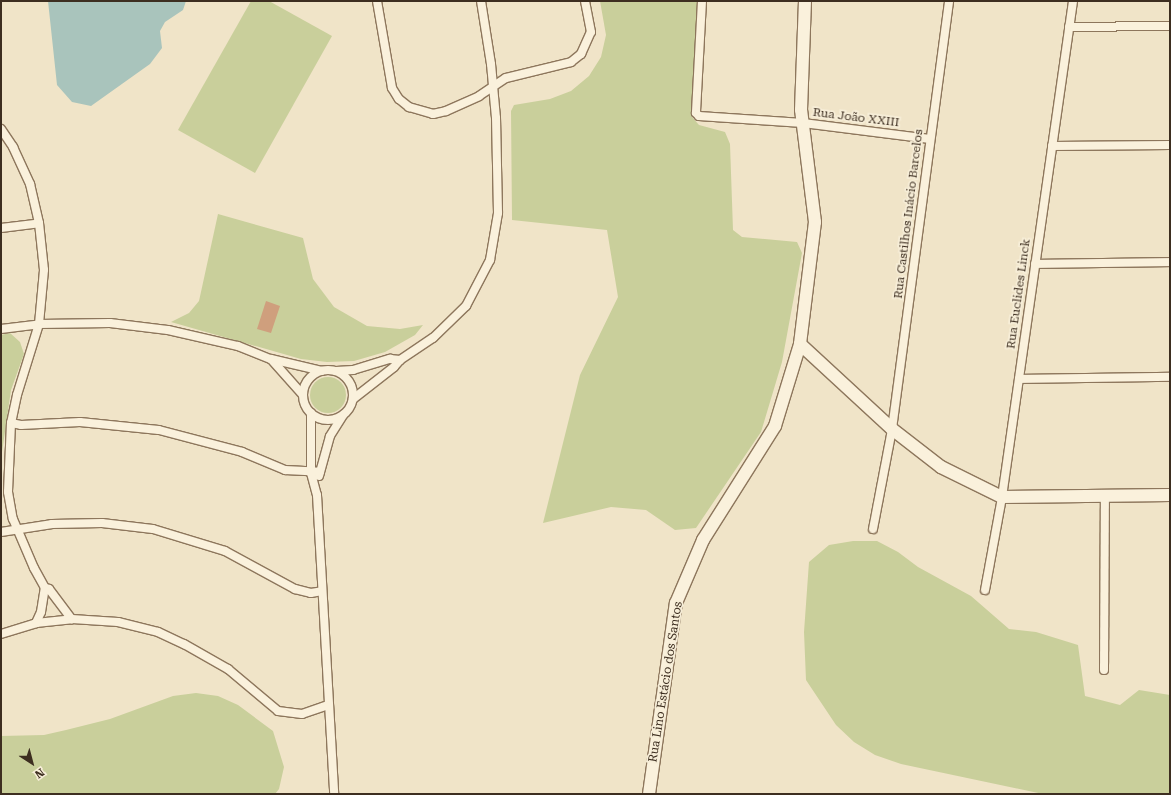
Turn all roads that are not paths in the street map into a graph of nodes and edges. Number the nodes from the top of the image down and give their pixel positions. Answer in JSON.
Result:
{"nodes":[{"id":1,"x":377,"y":1,"type":"edge"},
{"id":2,"x":481,"y":1,"type":"edge"},
{"id":3,"x":585,"y":1,"type":"edge"},
{"id":4,"x":702,"y":1,"type":"edge"},
{"id":5,"x":805,"y":1,"type":"edge"},
{"id":6,"x":949,"y":1,"type":"edge"},
{"id":7,"x":1073,"y":1,"type":"edge"},
{"id":8,"x":1170,"y":26,"type":"edge"},
{"id":9,"x":1069,"y":27,"type":"junction"},
{"id":10,"x":493,"y":85,"type":"junction"},
{"id":11,"x":803,"y":123,"type":"junction"},
{"id":12,"x":1,"y":129,"type":"edge"},
{"id":13,"x":930,"y":140,"type":"junction"},
{"id":14,"x":1170,"y":145,"type":"edge"},
{"id":15,"x":1052,"y":146,"type":"junction"},
{"id":16,"x":39,"y":223,"type":"junction"},
{"id":17,"x":1,"y":228,"type":"edge"},
{"id":18,"x":1170,"y":262,"type":"edge"},
{"id":19,"x":1035,"y":264,"type":"junction"},
{"id":20,"x":39,"y":324,"type":"junction"},
{"id":21,"x":1,"y":329,"type":"edge"},
{"id":22,"x":800,"y":344,"type":"junction"},
{"id":23,"x":271,"y":359,"type":"junction"},
{"id":24,"x":400,"y":360,"type":"junction"},
{"id":25,"x":322,"y":371,"type":"junction"},
{"id":26,"x":335,"y":371,"type":"junction"},
{"id":27,"x":1170,"y":377,"type":"edge"},
{"id":28,"x":1019,"y":379,"type":"junction"},
{"id":29,"x":303,"y":395,"type":"junction"},
{"id":30,"x":353,"y":399,"type":"junction"},
{"id":31,"x":311,"y":413,"type":"junction"},
{"id":32,"x":343,"y":415,"type":"junction"},
{"id":33,"x":11,"y":423,"type":"junction"},
{"id":34,"x":892,"y":429,"type":"junction"},
{"id":35,"x":320,"y":472,"type":"junction"},
{"id":36,"x":311,"y":473,"type":"junction"},
{"id":37,"x":316,"y":485,"type":"junction"},
{"id":38,"x":1170,"y":495,"type":"edge"},
{"id":39,"x":1105,"y":496,"type":"junction"},
{"id":40,"x":1002,"y":497,"type":"junction"},
{"id":41,"x":16,"y":529,"type":"junction"},
{"id":42,"x":873,"y":529,"type":"dead end"},
{"id":43,"x":1,"y":532,"type":"edge"},
{"id":44,"x":44,"y":588,"type":"junction"},
{"id":45,"x":985,"y":590,"type":"dead end"},
{"id":46,"x":322,"y":591,"type":"junction"},
{"id":47,"x":72,"y":619,"type":"junction"},
{"id":48,"x":36,"y":623,"type":"junction"},
{"id":49,"x":1,"y":634,"type":"edge"},
{"id":50,"x":1104,"y":670,"type":"dead end"},
{"id":51,"x":328,"y":705,"type":"junction"},
{"id":52,"x":334,"y":794,"type":"edge"},
{"id":53,"x":649,"y":794,"type":"edge"}],
"edges":[{"from":1,"to":10,"type":"street"},
{"from":2,"to":10,"type":"street"},
{"from":3,"to":10,"type":"street"},
{"from":4,"to":11,"type":"street","name":"Rua João XXIII"},
{"from":5,"to":11,"type":"main road","name":"Rua Lino Estácio dos Santos"},
{"from":6,"to":13,"type":"street","name":"Rua Castilhos Inácio Barcelos"},
{"from":7,"to":9,"type":"street","name":"Rua Euclides Linck"},
{"from":8,"to":9,"type":"street"},
{"from":9,"to":15,"type":"street","name":"Rua Euclides Linck"},
{"from":10,"to":24,"type":"street"},
{"from":11,"to":13,"type":"street","name":"Rua João XXIII"},
{"from":11,"to":22,"type":"main road","name":"Rua Lino Estácio dos Santos"},
{"from":12,"to":16,"type":"street"},
{"from":13,"to":34,"type":"street","name":"Rua Castilhos Inácio Barcelos"},
{"from":14,"to":15,"type":"street"},
{"from":15,"to":19,"type":"street","name":"Rua Euclides Linck"},
{"from":16,"to":17,"type":"street"},
{"from":16,"to":20,"type":"street"},
{"from":18,"to":19,"type":"street"},
{"from":19,"to":28,"type":"street","name":"Rua Euclides Linck"},
{"from":20,"to":21,"type":"street"},
{"from":20,"to":23,"type":"street"},
{"from":20,"to":33,"type":"street"},
{"from":22,"to":34,"type":"main road"},
{"from":22,"to":53,"type":"main road","name":"Rua Lino Estácio dos Santos"},
{"from":23,"to":25,"type":"street"},
{"from":23,"to":29,"type":"street"},
{"from":24,"to":26,"type":"street"},
{"from":24,"to":30,"type":"street"},
{"from":25,"to":26,"type":"street"},
{"from":25,"to":29,"type":"street"},
{"from":26,"to":30,"type":"street"},
{"from":27,"to":28,"type":"street"},
{"from":28,"to":40,"type":"street","name":"Rua Euclides Linck"},
{"from":29,"to":31,"type":"street"},
{"from":30,"to":32,"type":"street"},
{"from":31,"to":32,"type":"street"},
{"from":31,"to":36,"type":"street"},
{"from":32,"to":35,"type":"street"},
{"from":33,"to":36,"type":"street"},
{"from":33,"to":41,"type":"street"},
{"from":34,"to":40,"type":"main road"},
{"from":34,"to":42,"type":"street","name":"Rua Castilhos Inácio Barcelos"},
{"from":35,"to":36,"type":"street"},
{"from":35,"to":37,"type":"street"},
{"from":36,"to":37,"type":"street"},
{"from":37,"to":46,"type":"street"},
{"from":38,"to":39,"type":"main road"},
{"from":39,"to":40,"type":"main road"},
{"from":39,"to":50,"type":"street"},
{"from":40,"to":45,"type":"street","name":"Rua Euclides Linck"},
{"from":41,"to":43,"type":"street"},
{"from":41,"to":44,"type":"street"},
{"from":41,"to":46,"type":"street"},
{"from":44,"to":47,"type":"street"},
{"from":44,"to":48,"type":"street"},
{"from":46,"to":51,"type":"street"},
{"from":47,"to":48,"type":"street"},
{"from":47,"to":51,"type":"street"},
{"from":48,"to":49,"type":"street"},
{"from":51,"to":52,"type":"street"}]}
